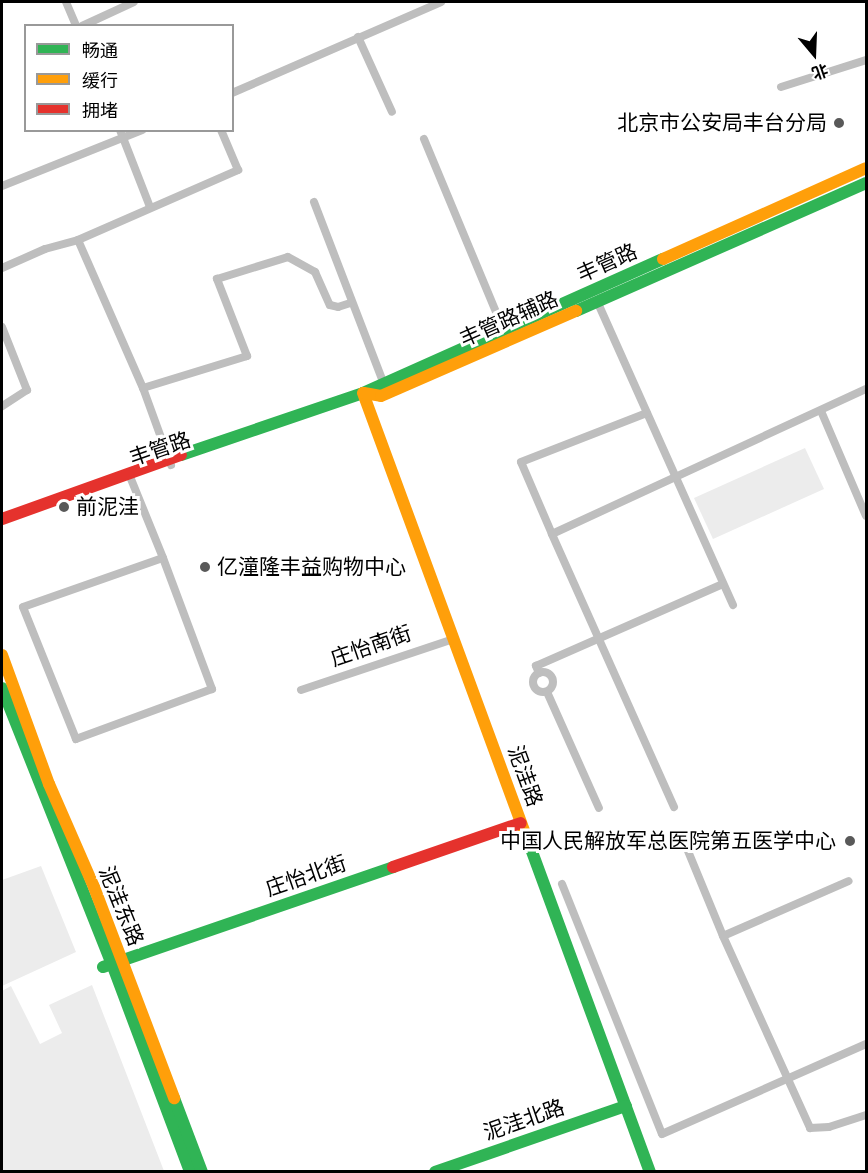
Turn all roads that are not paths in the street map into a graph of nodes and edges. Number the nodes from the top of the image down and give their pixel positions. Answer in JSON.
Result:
{"nodes":[{"id":1,"x":66,"y":2,"type":"edge"},
{"id":2,"x":134,"y":2,"type":"edge"},
{"id":3,"x":441,"y":2,"type":"edge"},
{"id":4,"x":75,"y":24,"type":"edge"},
{"id":5,"x":86,"y":24,"type":"edge"},
{"id":6,"x":358,"y":36,"type":"junction"},
{"id":7,"x":867,"y":60,"type":"edge"},
{"id":8,"x":780,"y":87,"type":"dead end"},
{"id":9,"x":234,"y":92,"type":"edge"},
{"id":10,"x":392,"y":112,"type":"dead end"},
{"id":11,"x":222,"y":132,"type":"edge"},
{"id":12,"x":122,"y":134,"type":"edge"},
{"id":13,"x":424,"y":139,"type":"dead end"},
{"id":14,"x":867,"y":168,"type":"edge"},
{"id":15,"x":867,"y":183,"type":"edge"},
{"id":16,"x":2,"y":186,"type":"edge"},
{"id":17,"x":808,"y":194,"type":"junction"},
{"id":18,"x":840,"y":195,"type":"junction"},
{"id":19,"x":314,"y":202,"type":"dead end"},
{"id":20,"x":150,"y":207,"type":"junction"},
{"id":21,"x":78,"y":240,"type":"junction"},
{"id":22,"x":2,"y":268,"type":"edge"},
{"id":23,"x":597,"y":301,"type":"junction"},
{"id":24,"x":351,"y":303,"type":"junction"},
{"id":25,"x":2,"y":327,"type":"edge"},
{"id":26,"x":501,"y":332,"type":"junction"},
{"id":27,"x":484,"y":352,"type":"junction"},
{"id":28,"x":384,"y":384,"type":"junction"},
{"id":29,"x":142,"y":388,"type":"junction"},
{"id":30,"x":867,"y":389,"type":"edge"},
{"id":31,"x":363,"y":393,"type":"junction"},
{"id":32,"x":2,"y":406,"type":"edge"},
{"id":33,"x":821,"y":411,"type":"junction"},
{"id":34,"x":647,"y":413,"type":"junction"},
{"id":35,"x":170,"y":462,"type":"junction"},
{"id":36,"x":676,"y":477,"type":"junction"},
{"id":37,"x":131,"y":479,"type":"junction"},
{"id":38,"x":867,"y":516,"type":"edge"},
{"id":39,"x":2,"y":519,"type":"edge"},
{"id":40,"x":2,"y":525,"type":"edge"},
{"id":41,"x":552,"y":534,"type":"junction"},
{"id":42,"x":163,"y":558,"type":"junction"},
{"id":43,"x":723,"y":584,"type":"junction"},
{"id":44,"x":732,"y":605,"type":"dead end"},
{"id":45,"x":453,"y":639,"type":"junction"},
{"id":46,"x":599,"y":639,"type":"junction"},
{"id":47,"x":2,"y":655,"type":"edge"},
{"id":48,"x":539,"y":673,"type":"junction"},
{"id":49,"x":2,"y":688,"type":"edge"},
{"id":50,"x":300,"y":690,"type":"dead end"},
{"id":51,"x":547,"y":692,"type":"junction"},
{"id":52,"x":674,"y":807,"type":"dead end"},
{"id":53,"x":599,"y":808,"type":"dead end"},
{"id":54,"x":521,"y":823,"type":"junction"},
{"id":55,"x":681,"y":834,"type":"dead end"},
{"id":56,"x":849,"y":881,"type":"dead end"},
{"id":57,"x":562,"y":884,"type":"dead end"},
{"id":58,"x":723,"y":936,"type":"junction"},
{"id":59,"x":112,"y":964,"type":"junction"},
{"id":60,"x":867,"y":1044,"type":"edge"},
{"id":61,"x":787,"y":1079,"type":"junction"},
{"id":62,"x":626,"y":1106,"type":"junction"},
{"id":63,"x":867,"y":1115,"type":"edge"},
{"id":64,"x":190,"y":1172,"type":"edge"},
{"id":65,"x":202,"y":1172,"type":"edge"},
{"id":66,"x":435,"y":1172,"type":"edge"},
{"id":67,"x":650,"y":1172,"type":"edge"}],
"edges":[{"from":1,"to":4,"type":"street"},
{"from":2,"to":5,"type":"street"},
{"from":3,"to":6,"type":"street"},
{"from":6,"to":9,"type":"street"},
{"from":6,"to":10,"type":"street"},
{"from":7,"to":8,"type":"street"},
{"from":11,"to":20,"type":"street"},
{"from":12,"to":16,"type":"street"},
{"from":12,"to":20,"type":"street"},
{"from":13,"to":26,"type":"street"},
{"from":14,"to":17,"type":"street","name":"丰管路"},
{"from":15,"to":18,"type":"street","name":"丰管路辅路"},
{"from":17,"to":18,"type":"street"},
{"from":17,"to":26,"type":"street","name":"丰管路"},
{"from":18,"to":23,"type":"street","name":"丰管路辅路"},
{"from":19,"to":24,"type":"street"},
{"from":20,"to":21,"type":"street"},
{"from":21,"to":22,"type":"street"},
{"from":21,"to":29,"type":"street"},
{"from":23,"to":27,"type":"street","name":"丰管路辅路"},
{"from":23,"to":34,"type":"street"},
{"from":24,"to":28,"type":"street"},
{"from":24,"to":29,"type":"street"},
{"from":25,"to":32,"type":"street"},
{"from":26,"to":27,"type":"street"},
{"from":26,"to":28,"type":"street","name":"丰管路"},
{"from":27,"to":31,"type":"street","name":"丰管路辅路"},
{"from":28,"to":31,"type":"street","name":"丰管路"},
{"from":29,"to":35,"type":"street"},
{"from":30,"to":33,"type":"street"},
{"from":31,"to":35,"type":"street","name":"丰管路"},
{"from":31,"to":45,"type":"street","name":"泥洼路"},
{"from":33,"to":36,"type":"street"},
{"from":33,"to":38,"type":"street"},
{"from":34,"to":36,"type":"street"},
{"from":34,"to":41,"type":"street"},
{"from":35,"to":37,"type":"street","name":"丰管路"},
{"from":35,"to":39,"type":"street","name":"丰管路"},
{"from":36,"to":41,"type":"street"},
{"from":36,"to":43,"type":"street"},
{"from":37,"to":40,"type":"street","name":"丰管路"},
{"from":37,"to":42,"type":"street"},
{"from":41,"to":46,"type":"street"},
{"from":42,"to":42,"type":"street"},
{"from":43,"to":44,"type":"street"},
{"from":43,"to":46,"type":"street"},
{"from":45,"to":50,"type":"street","name":"庄怡南街"},
{"from":45,"to":54,"type":"street","name":"泥洼路"},
{"from":46,"to":48,"type":"street"},
{"from":46,"to":52,"type":"street"},
{"from":47,"to":59,"type":"street","name":"泥洼东路"},
{"from":48,"to":51,"type":"street"},
{"from":48,"to":51,"type":"street"},
{"from":49,"to":59,"type":"street","name":"泥洼东路"},
{"from":51,"to":53,"type":"street"},
{"from":54,"to":59,"type":"street","name":"庄怡北街"},
{"from":54,"to":62,"type":"street","name":"泥洼路"},
{"from":55,"to":58,"type":"street"},
{"from":56,"to":58,"type":"street"},
{"from":57,"to":61,"type":"street"},
{"from":58,"to":61,"type":"street"},
{"from":59,"to":64,"type":"street","name":"泥洼东路"},
{"from":59,"to":65,"type":"street","name":"泥洼东路"},
{"from":60,"to":61,"type":"street"},
{"from":61,"to":63,"type":"street"},
{"from":62,"to":66,"type":"street","name":"泥洼北路"},
{"from":62,"to":67,"type":"street","name":"泥洼路"}]}
